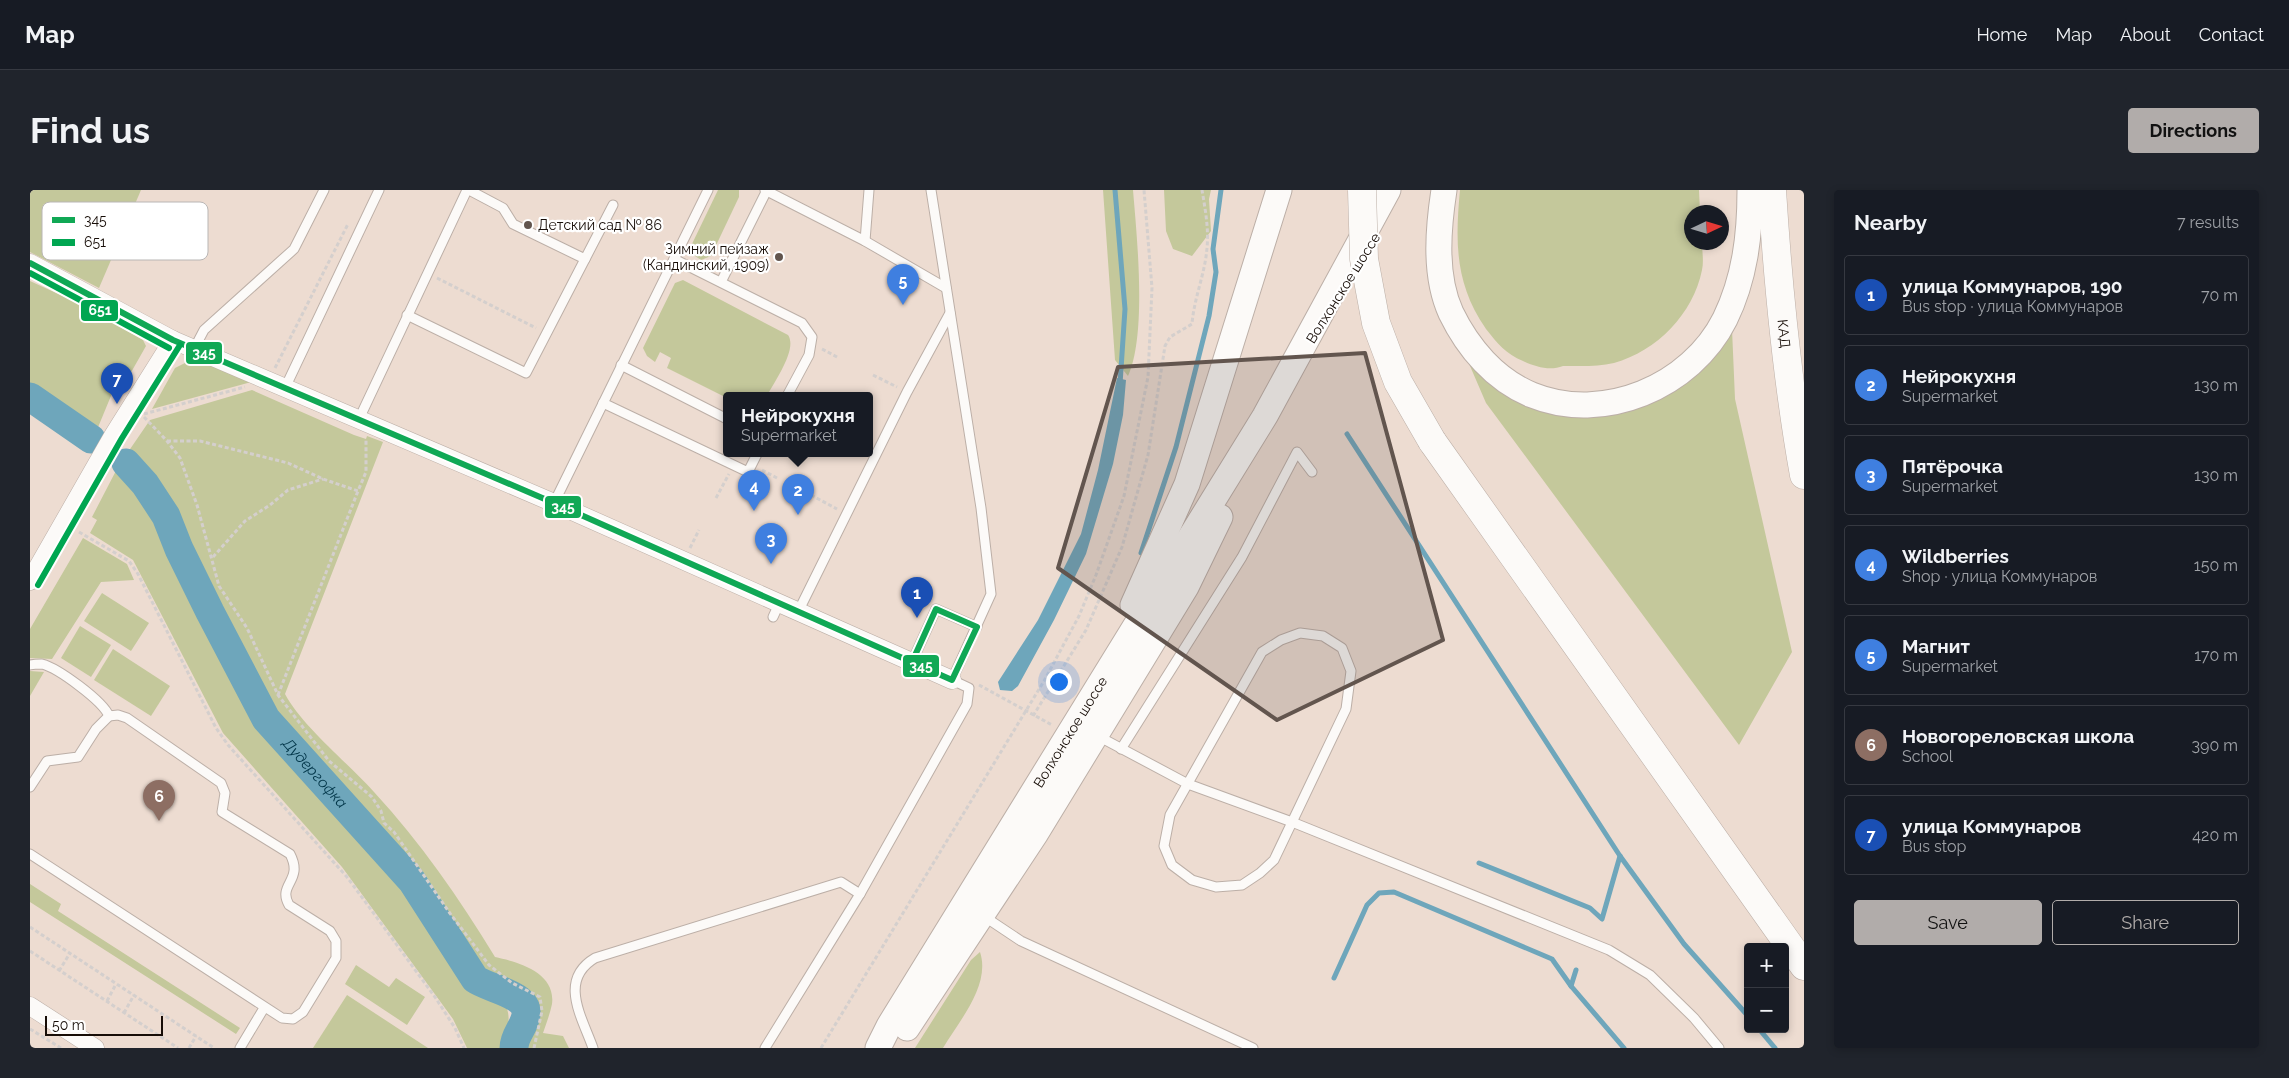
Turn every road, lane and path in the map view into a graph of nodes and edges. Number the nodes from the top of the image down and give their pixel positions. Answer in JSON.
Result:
{"nodes":[{"id":1,"x":324,"y":190,"type":"edge"},
{"id":2,"x":379,"y":190,"type":"edge"},
{"id":3,"x":468,"y":190,"type":"edge"},
{"id":4,"x":708,"y":190,"type":"edge"},
{"id":5,"x":766,"y":190,"type":"edge"},
{"id":6,"x":870,"y":190,"type":"edge"},
{"id":7,"x":931,"y":190,"type":"edge"},
{"id":8,"x":1144,"y":190,"type":"edge"},
{"id":9,"x":1202,"y":190,"type":"edge"},
{"id":10,"x":1279,"y":190,"type":"edge"},
{"id":11,"x":1362,"y":190,"type":"edge"},
{"id":12,"x":1388,"y":190,"type":"edge"},
{"id":13,"x":1404,"y":190,"type":"edge"},
{"id":14,"x":1444,"y":190,"type":"edge"},
{"id":15,"x":1750,"y":190,"type":"edge"},
{"id":16,"x":1772,"y":190,"type":"edge"},
{"id":17,"x":613,"y":205,"type":"dead end"},
{"id":18,"x":352,"y":216,"type":"dead end"},
{"id":19,"x":865,"y":241,"type":"junction"},
{"id":20,"x":585,"y":259,"type":"junction"},
{"id":21,"x":674,"y":259,"type":"junction"},
{"id":22,"x":30,"y":263,"type":"edge"},
{"id":23,"x":428,"y":273,"type":"junction"},
{"id":24,"x":721,"y":282,"type":"junction"},
{"id":25,"x":946,"y":288,"type":"junction"},
{"id":26,"x":950,"y":313,"type":"junction"},
{"id":27,"x":407,"y":315,"type":"junction"},
{"id":28,"x":546,"y":333,"type":"junction"},
{"id":29,"x":812,"y":337,"type":"junction"},
{"id":30,"x":173,"y":340,"type":"junction"},
{"id":31,"x":194,"y":349,"type":"junction"},
{"id":32,"x":839,"y":358,"type":"dead end"},
{"id":33,"x":621,"y":365,"type":"junction"},
{"id":34,"x":873,"y":375,"type":"dead end"},
{"id":35,"x":269,"y":385,"type":"junction"},
{"id":36,"x":1282,"y":386,"type":"junction"},
{"id":37,"x":789,"y":392,"type":"edge"},
{"id":38,"x":907,"y":392,"type":"junction"},
{"id":39,"x":603,"y":403,"type":"junction"},
{"id":40,"x":723,"y":417,"type":"edge"},
{"id":41,"x":359,"y":419,"type":"junction"},
{"id":42,"x":366,"y":438,"type":"dead end"},
{"id":43,"x":167,"y":440,"type":"junction"},
{"id":44,"x":756,"y":457,"type":"edge"},
{"id":45,"x":752,"y":465,"type":"junction"},
{"id":46,"x":734,"y":466,"type":"junction"},
{"id":47,"x":1312,"y":472,"type":"dead end"},
{"id":48,"x":1804,"y":475,"type":"edge"},
{"id":49,"x":777,"y":478,"type":"dead end"},
{"id":50,"x":323,"y":479,"type":"junction"},
{"id":51,"x":358,"y":490,"type":"junction"},
{"id":52,"x":811,"y":495,"type":"dead end"},
{"id":53,"x":716,"y":498,"type":"dead end"},
{"id":54,"x":554,"y":503,"type":"junction"},
{"id":55,"x":847,"y":513,"type":"junction"},
{"id":56,"x":80,"y":532,"type":"dead end"},
{"id":57,"x":213,"y":558,"type":"junction"},
{"id":58,"x":30,"y":582,"type":"edge"},
{"id":59,"x":798,"y":612,"type":"junction"},
{"id":60,"x":977,"y":627,"type":"junction"},
{"id":61,"x":912,"y":662,"type":"junction"},
{"id":62,"x":30,"y":665,"type":"edge"},
{"id":63,"x":952,"y":680,"type":"junction"},
{"id":64,"x":278,"y":695,"type":"junction"},
{"id":65,"x":1025,"y":710,"type":"junction"},
{"id":66,"x":109,"y":716,"type":"junction"},
{"id":67,"x":1033,"y":716,"type":"junction"},
{"id":68,"x":1077,"y":728,"type":"junction"},
{"id":69,"x":1121,"y":749,"type":"junction"},
{"id":70,"x":1188,"y":784,"type":"junction"},
{"id":71,"x":30,"y":787,"type":"edge"},
{"id":72,"x":1292,"y":822,"type":"junction"},
{"id":73,"x":30,"y":854,"type":"edge"},
{"id":74,"x":860,"y":894,"type":"junction"},
{"id":75,"x":973,"y":910,"type":"junction"},
{"id":76,"x":30,"y":927,"type":"edge"},
{"id":77,"x":30,"y":951,"type":"edge"},
{"id":78,"x":70,"y":953,"type":"junction"},
{"id":79,"x":1804,"y":966,"type":"edge"},
{"id":80,"x":59,"y":970,"type":"junction"},
{"id":81,"x":116,"y":984,"type":"junction"},
{"id":82,"x":134,"y":995,"type":"junction"},
{"id":83,"x":107,"y":1001,"type":"junction"},
{"id":84,"x":30,"y":1006,"type":"edge"},
{"id":85,"x":264,"y":1008,"type":"junction"},
{"id":86,"x":124,"y":1012,"type":"junction"},
{"id":87,"x":30,"y":1029,"type":"edge"},
{"id":88,"x":196,"y":1036,"type":"junction"},
{"id":89,"x":61,"y":1048,"type":"edge"},
{"id":90,"x":95,"y":1048,"type":"edge"},
{"id":91,"x":178,"y":1048,"type":"edge"},
{"id":92,"x":188,"y":1048,"type":"edge"},
{"id":93,"x":214,"y":1048,"type":"edge"},
{"id":94,"x":240,"y":1048,"type":"edge"},
{"id":95,"x":464,"y":1048,"type":"edge"},
{"id":96,"x":534,"y":1048,"type":"edge"},
{"id":97,"x":594,"y":1048,"type":"edge"},
{"id":98,"x":765,"y":1048,"type":"edge"},
{"id":99,"x":821,"y":1048,"type":"edge"},
{"id":100,"x":878,"y":1048,"type":"edge"},
{"id":101,"x":893,"y":1048,"type":"edge"},
{"id":102,"x":1253,"y":1048,"type":"edge"},
{"id":103,"x":1719,"y":1048,"type":"edge"}],
"edges":[{"from":1,"to":31,"type":"lane"},
{"from":2,"to":35,"type":"lane"},
{"from":3,"to":20,"type":"lane"},
{"from":3,"to":23,"type":"lane"},
{"from":4,"to":21,"type":"lane"},
{"from":5,"to":19,"type":"lane"},
{"from":5,"to":24,"type":"lane"},
{"from":6,"to":19,"type":"lane"},
{"from":7,"to":25,"type":"lane"},
{"from":8,"to":65,"type":"path"},
{"from":9,"to":67,"type":"path"},
{"from":10,"to":68,"type":"main road"},
{"from":11,"to":79,"type":"highway","bridge":true},
{"from":12,"to":36,"type":"main road","name":"Волхонское шоссе"},
{"from":13,"to":36,"type":"main road","name":"Волхонское шоссе"},
{"from":14,"to":15,"type":"main road"},
{"from":16,"to":48,"type":"highway","name":"КАД"},
{"from":17,"to":20,"type":"lane"},
{"from":18,"to":35,"type":"path"},
{"from":19,"to":25,"type":"lane"},
{"from":20,"to":28,"type":"lane"},
{"from":21,"to":24,"type":"lane"},
{"from":21,"to":33,"type":"lane"},
{"from":22,"to":30,"type":"street"},
{"from":23,"to":27,"type":"lane"},
{"from":23,"to":28,"type":"path"},
{"from":24,"to":29,"type":"lane"},
{"from":25,"to":26,"type":"lane"},
{"from":26,"to":38,"type":"lane"},
{"from":26,"to":60,"type":"lane"},
{"from":27,"to":28,"type":"lane"},
{"from":27,"to":41,"type":"lane"},
{"from":29,"to":32,"type":"path"},
{"from":29,"to":37,"type":"lane"},
{"from":30,"to":31,"type":"street"},
{"from":30,"to":58,"type":"street"},
{"from":31,"to":35,"type":"street"},
{"from":33,"to":39,"type":"lane"},
{"from":33,"to":40,"type":"lane"},
{"from":34,"to":38,"type":"path"},
{"from":35,"to":41,"type":"street"},
{"from":35,"to":43,"type":"path"},
{"from":36,"to":68,"type":"main road","name":"Волхонское шоссе"},
{"from":38,"to":55,"type":"lane"},
{"from":39,"to":46,"type":"lane"},
{"from":39,"to":54,"type":"lane"},
{"from":41,"to":54,"type":"street"},
{"from":42,"to":51,"type":"path"},
{"from":43,"to":50,"type":"path"},
{"from":43,"to":57,"type":"path"},
{"from":44,"to":45,"type":"lane"},
{"from":45,"to":46,"type":"lane"},
{"from":45,"to":49,"type":"path"},
{"from":46,"to":53,"type":"path"},
{"from":47,"to":69,"type":"lane"},
{"from":50,"to":51,"type":"path"},
{"from":50,"to":57,"type":"path"},
{"from":51,"to":64,"type":"path"},
{"from":52,"to":55,"type":"path"},
{"from":54,"to":59,"type":"street"},
{"from":55,"to":59,"type":"lane"},
{"from":56,"to":95,"type":"path"},
{"from":57,"to":64,"type":"path"},
{"from":59,"to":61,"type":"street"},
{"from":60,"to":61,"type":"lane"},
{"from":60,"to":63,"type":"lane"},
{"from":61,"to":63,"type":"street"},
{"from":62,"to":66,"type":"lane"},
{"from":63,"to":65,"type":"path"},
{"from":63,"to":74,"type":"lane"},
{"from":64,"to":96,"type":"path"},
{"from":65,"to":67,"type":"path"},
{"from":65,"to":99,"type":"path"},
{"from":66,"to":71,"type":"lane"},
{"from":66,"to":85,"type":"lane"},
{"from":67,"to":68,"type":"path"},
{"from":68,"to":69,"type":"lane"},
{"from":68,"to":75,"type":"main road","name":"Волхонское шоссе"},
{"from":69,"to":70,"type":"lane"},
{"from":70,"to":72,"type":"lane"},
{"from":70,"to":72,"type":"lane"},
{"from":70,"to":72,"type":"lane"},
{"from":72,"to":103,"type":"lane"},
{"from":73,"to":85,"type":"lane"},
{"from":74,"to":97,"type":"lane"},
{"from":74,"to":98,"type":"lane"},
{"from":75,"to":100,"type":"main road","name":"Волхонское шоссе"},
{"from":75,"to":101,"type":"main road","name":"Волхонское шоссе"},
{"from":75,"to":102,"type":"lane"},
{"from":76,"to":78,"type":"path"},
{"from":77,"to":80,"type":"path"},
{"from":78,"to":80,"type":"path"},
{"from":78,"to":81,"type":"path"},
{"from":80,"to":83,"type":"path"},
{"from":81,"to":82,"type":"path"},
{"from":81,"to":83,"type":"path"},
{"from":82,"to":86,"type":"path"},
{"from":82,"to":88,"type":"path"},
{"from":83,"to":86,"type":"path"},
{"from":84,"to":90,"type":"street"},
{"from":85,"to":94,"type":"lane"},
{"from":86,"to":91,"type":"path"},
{"from":87,"to":89,"type":"path"},
{"from":88,"to":92,"type":"path"},
{"from":88,"to":93,"type":"path"}]}
